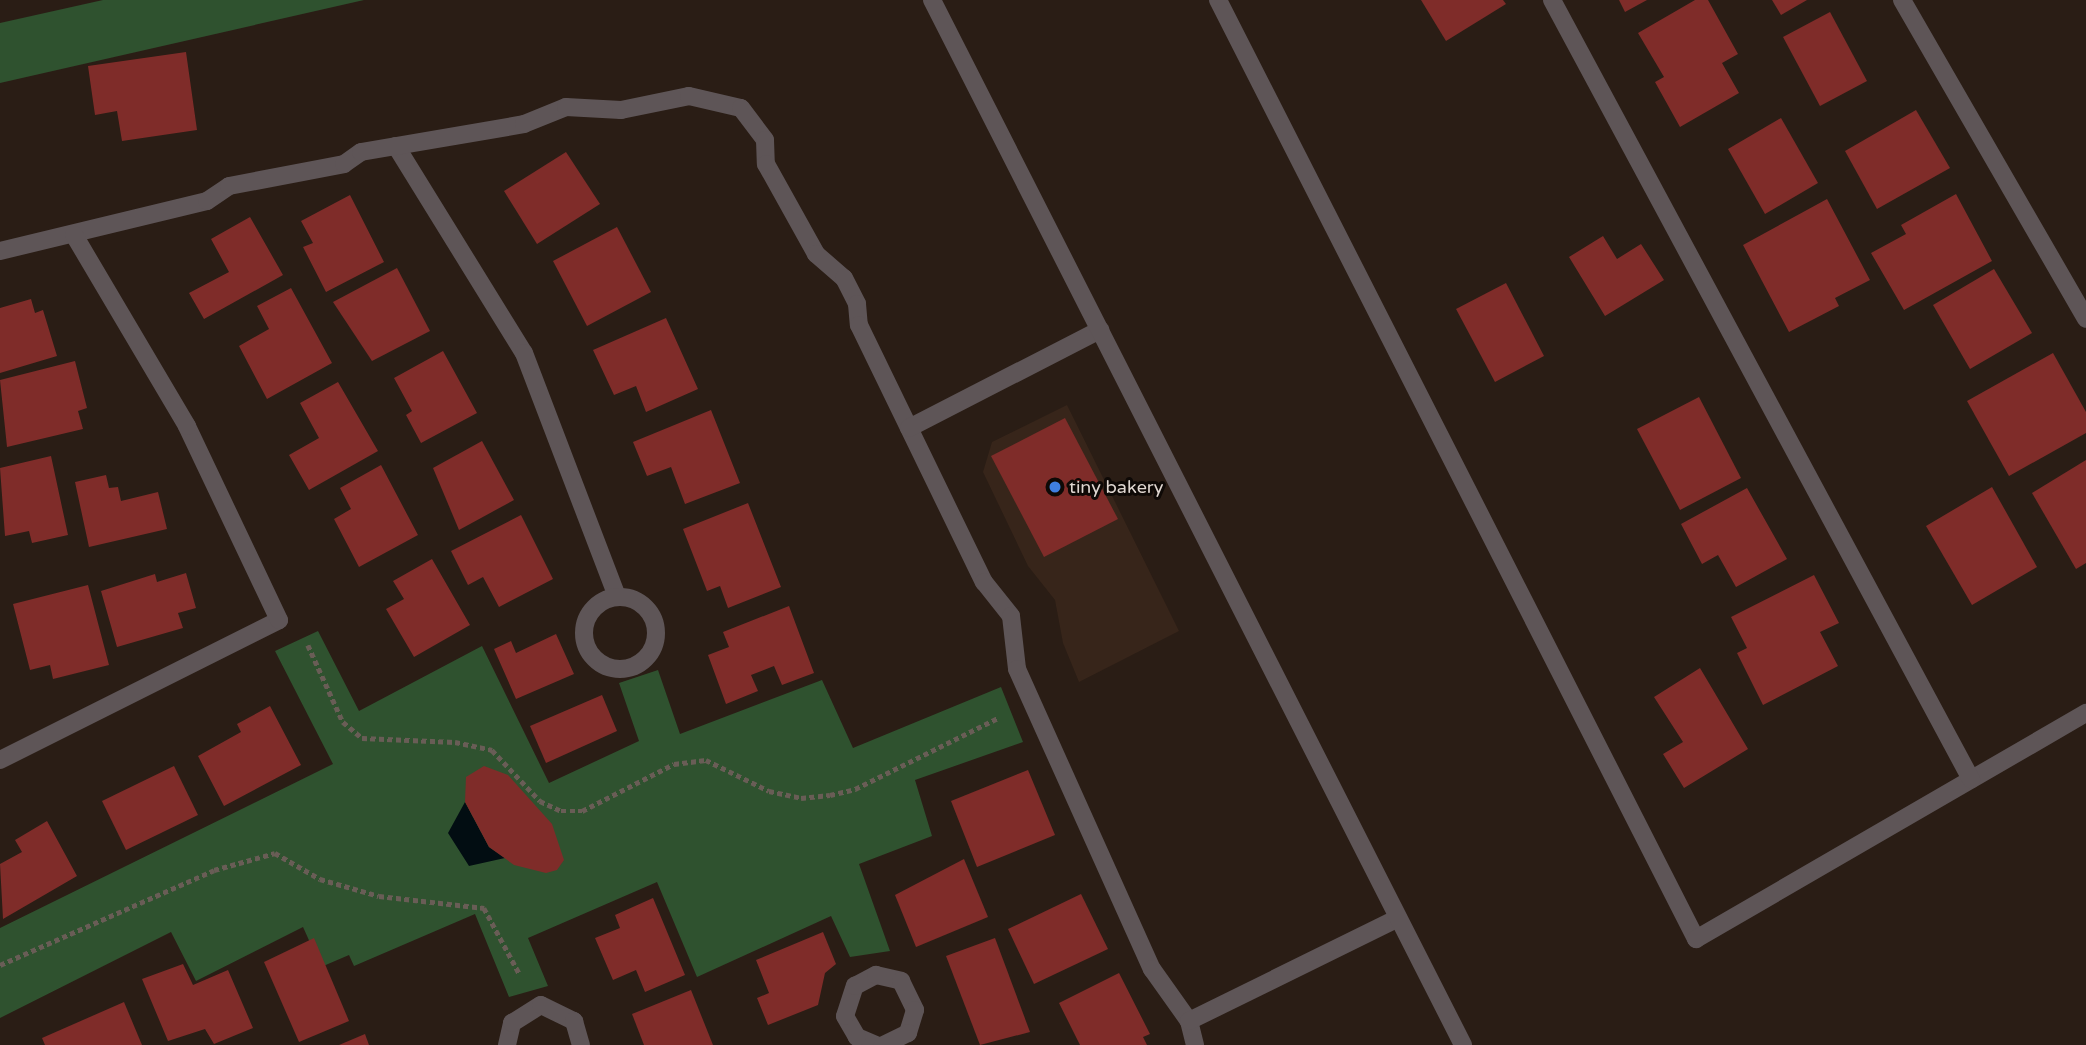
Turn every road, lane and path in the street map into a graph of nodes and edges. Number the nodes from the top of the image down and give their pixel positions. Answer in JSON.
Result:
{"nodes":[{"id":1,"x":932,"y":0,"type":"edge"},
{"id":2,"x":1218,"y":0,"type":"edge"},
{"id":3,"x":1552,"y":0,"type":"edge"},
{"id":4,"x":1902,"y":0,"type":"edge"},
{"id":5,"x":396,"y":146,"type":"junction"},
{"id":6,"x":75,"y":235,"type":"junction"},
{"id":7,"x":0,"y":251,"type":"edge"},
{"id":8,"x":2086,"y":318,"type":"edge"},
{"id":9,"x":1100,"y":330,"type":"junction"},
{"id":10,"x":909,"y":428,"type":"junction"},
{"id":11,"x":617,"y":597,"type":"junction"},
{"id":12,"x":279,"y":620,"type":"junction"},
{"id":13,"x":1032,"y":703,"type":"junction"},
{"id":14,"x":2086,"y":713,"type":"edge"},
{"id":15,"x":0,"y":760,"type":"edge"},
{"id":16,"x":1971,"y":779,"type":"junction"},
{"id":17,"x":1398,"y":918,"type":"junction"},
{"id":18,"x":0,"y":965,"type":"edge"},
{"id":19,"x":530,"y":1008,"type":"junction"},
{"id":20,"x":1189,"y":1021,"type":"junction"},
{"id":21,"x":507,"y":1045,"type":"edge"},
{"id":22,"x":581,"y":1045,"type":"edge"},
{"id":23,"x":875,"y":1045,"type":"edge"},
{"id":24,"x":883,"y":1045,"type":"edge"},
{"id":25,"x":1195,"y":1045,"type":"edge"},
{"id":26,"x":1463,"y":1045,"type":"edge"}],
"edges":[{"from":1,"to":9,"type":"street"},
{"from":2,"to":16,"type":"street"},
{"from":3,"to":16,"type":"street"},
{"from":4,"to":8,"type":"street"},
{"from":5,"to":6,"type":"street"},
{"from":5,"to":10,"type":"street"},
{"from":5,"to":11,"type":"street"},
{"from":6,"to":7,"type":"street"},
{"from":6,"to":12,"type":"street"},
{"from":9,"to":10,"type":"street"},
{"from":9,"to":17,"type":"street"},
{"from":10,"to":13,"type":"street"},
{"from":11,"to":11,"type":"street"},
{"from":12,"to":13,"type":"path"},
{"from":12,"to":15,"type":"street"},
{"from":13,"to":20,"type":"street"},
{"from":14,"to":16,"type":"street"},
{"from":17,"to":20,"type":"street"},
{"from":17,"to":26,"type":"street"},
{"from":18,"to":19,"type":"path"},
{"from":19,"to":21,"type":"street"},
{"from":19,"to":22,"type":"street"},
{"from":20,"to":25,"type":"street"},
{"from":23,"to":24,"type":"street"}]}
